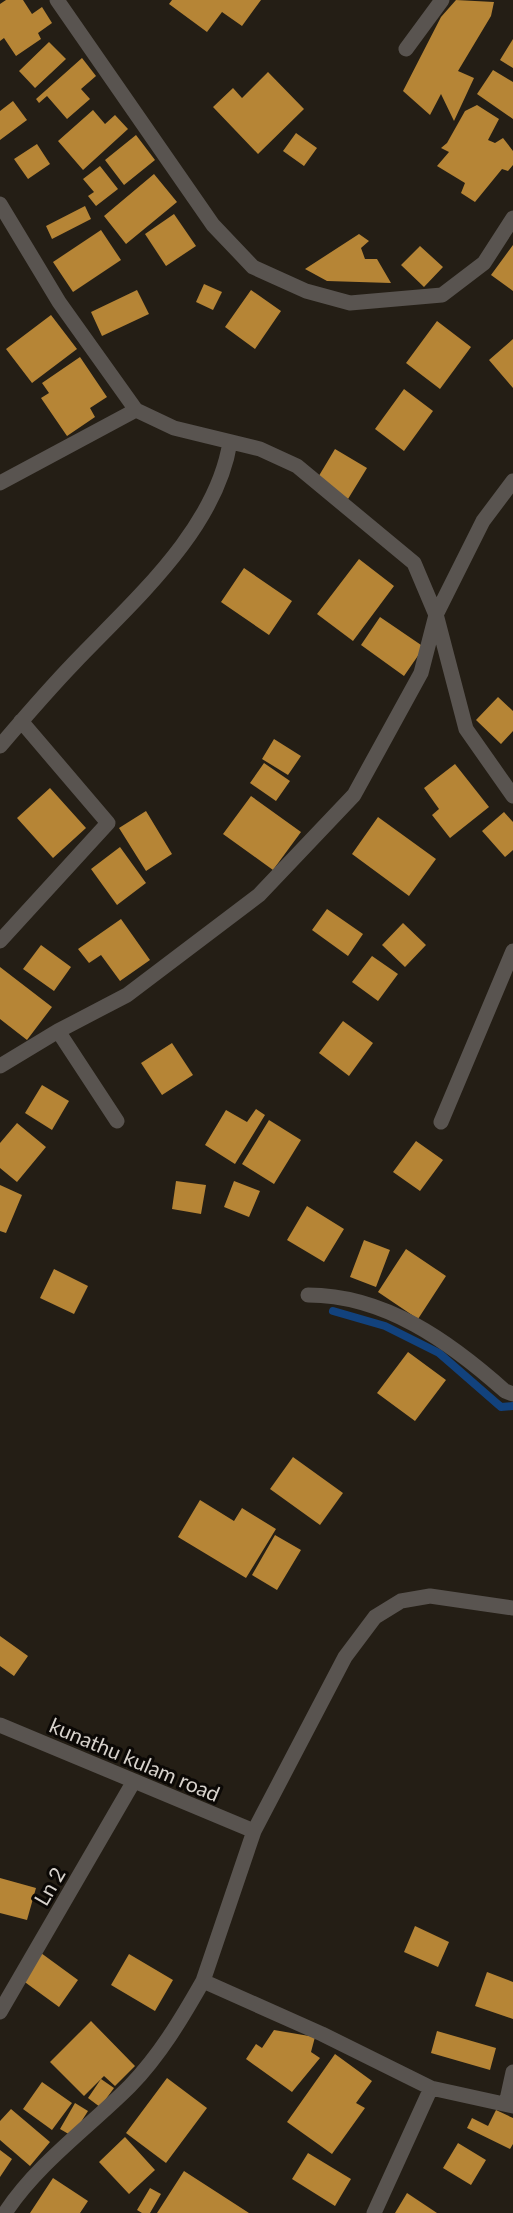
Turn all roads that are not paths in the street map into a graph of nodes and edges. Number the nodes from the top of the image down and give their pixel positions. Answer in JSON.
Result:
{"nodes":[{"id":1,"x":57,"y":0,"type":"edge"},
{"id":2,"x":442,"y":0,"type":"edge"},
{"id":3,"x":406,"y":49,"type":"dead end"},
{"id":4,"x":0,"y":204,"type":"edge"},
{"id":5,"x":513,"y":218,"type":"edge"},
{"id":6,"x":136,"y":410,"type":"junction"},
{"id":7,"x":230,"y":442,"type":"junction"},
{"id":8,"x":513,"y":481,"type":"edge"},
{"id":9,"x":0,"y":483,"type":"edge"},
{"id":10,"x":436,"y":615,"type":"junction"},
{"id":11,"x":21,"y":721,"type":"junction"},
{"id":12,"x":0,"y":746,"type":"edge"},
{"id":13,"x":500,"y":777,"type":"junction"},
{"id":14,"x":513,"y":787,"type":"edge"},
{"id":15,"x":513,"y":796,"type":"edge"},
{"id":16,"x":0,"y":941,"type":"edge"},
{"id":17,"x":513,"y":951,"type":"edge"},
{"id":18,"x":58,"y":1031,"type":"junction"},
{"id":19,"x":0,"y":1066,"type":"edge"},
{"id":20,"x":117,"y":1121,"type":"dead end"},
{"id":21,"x":441,"y":1122,"type":"dead end"},
{"id":22,"x":308,"y":1295,"type":"dead end"},
{"id":23,"x":513,"y":1394,"type":"edge"},
{"id":24,"x":513,"y":1608,"type":"edge"},
{"id":25,"x":0,"y":1725,"type":"edge"},
{"id":26,"x":134,"y":1781,"type":"junction"},
{"id":27,"x":254,"y":1831,"type":"junction"},
{"id":28,"x":203,"y":1981,"type":"junction"},
{"id":29,"x":0,"y":2012,"type":"edge"},
{"id":30,"x":513,"y":2072,"type":"edge"},
{"id":31,"x":431,"y":2088,"type":"junction"},
{"id":32,"x":509,"y":2105,"type":"edge"},
{"id":33,"x":5,"y":2213,"type":"edge"},
{"id":34,"x":374,"y":2213,"type":"edge"}],
"edges":[{"from":1,"to":5,"type":"street"},
{"from":2,"to":3,"type":"street"},
{"from":4,"to":6,"type":"street"},
{"from":6,"to":7,"type":"street"},
{"from":6,"to":9,"type":"street"},
{"from":7,"to":10,"type":"street"},
{"from":7,"to":11,"type":"street"},
{"from":8,"to":10,"type":"street"},
{"from":10,"to":13,"type":"street"},
{"from":10,"to":18,"type":"street"},
{"from":11,"to":12,"type":"street"},
{"from":11,"to":16,"type":"street"},
{"from":13,"to":14,"type":"street"},
{"from":13,"to":15,"type":"street"},
{"from":17,"to":21,"type":"street"},
{"from":18,"to":19,"type":"street"},
{"from":18,"to":20,"type":"street"},
{"from":22,"to":23,"type":"street"},
{"from":24,"to":27,"type":"street"},
{"from":25,"to":26,"type":"street","name":"kunathu kulam road"},
{"from":26,"to":27,"type":"street","name":"kunathu kulam road"},
{"from":26,"to":29,"type":"street","name":"Ln 2"},
{"from":27,"to":28,"type":"street"},
{"from":28,"to":31,"type":"street"},
{"from":28,"to":33,"type":"street"},
{"from":30,"to":32,"type":"street"},
{"from":31,"to":32,"type":"street"},
{"from":31,"to":34,"type":"street"}]}
